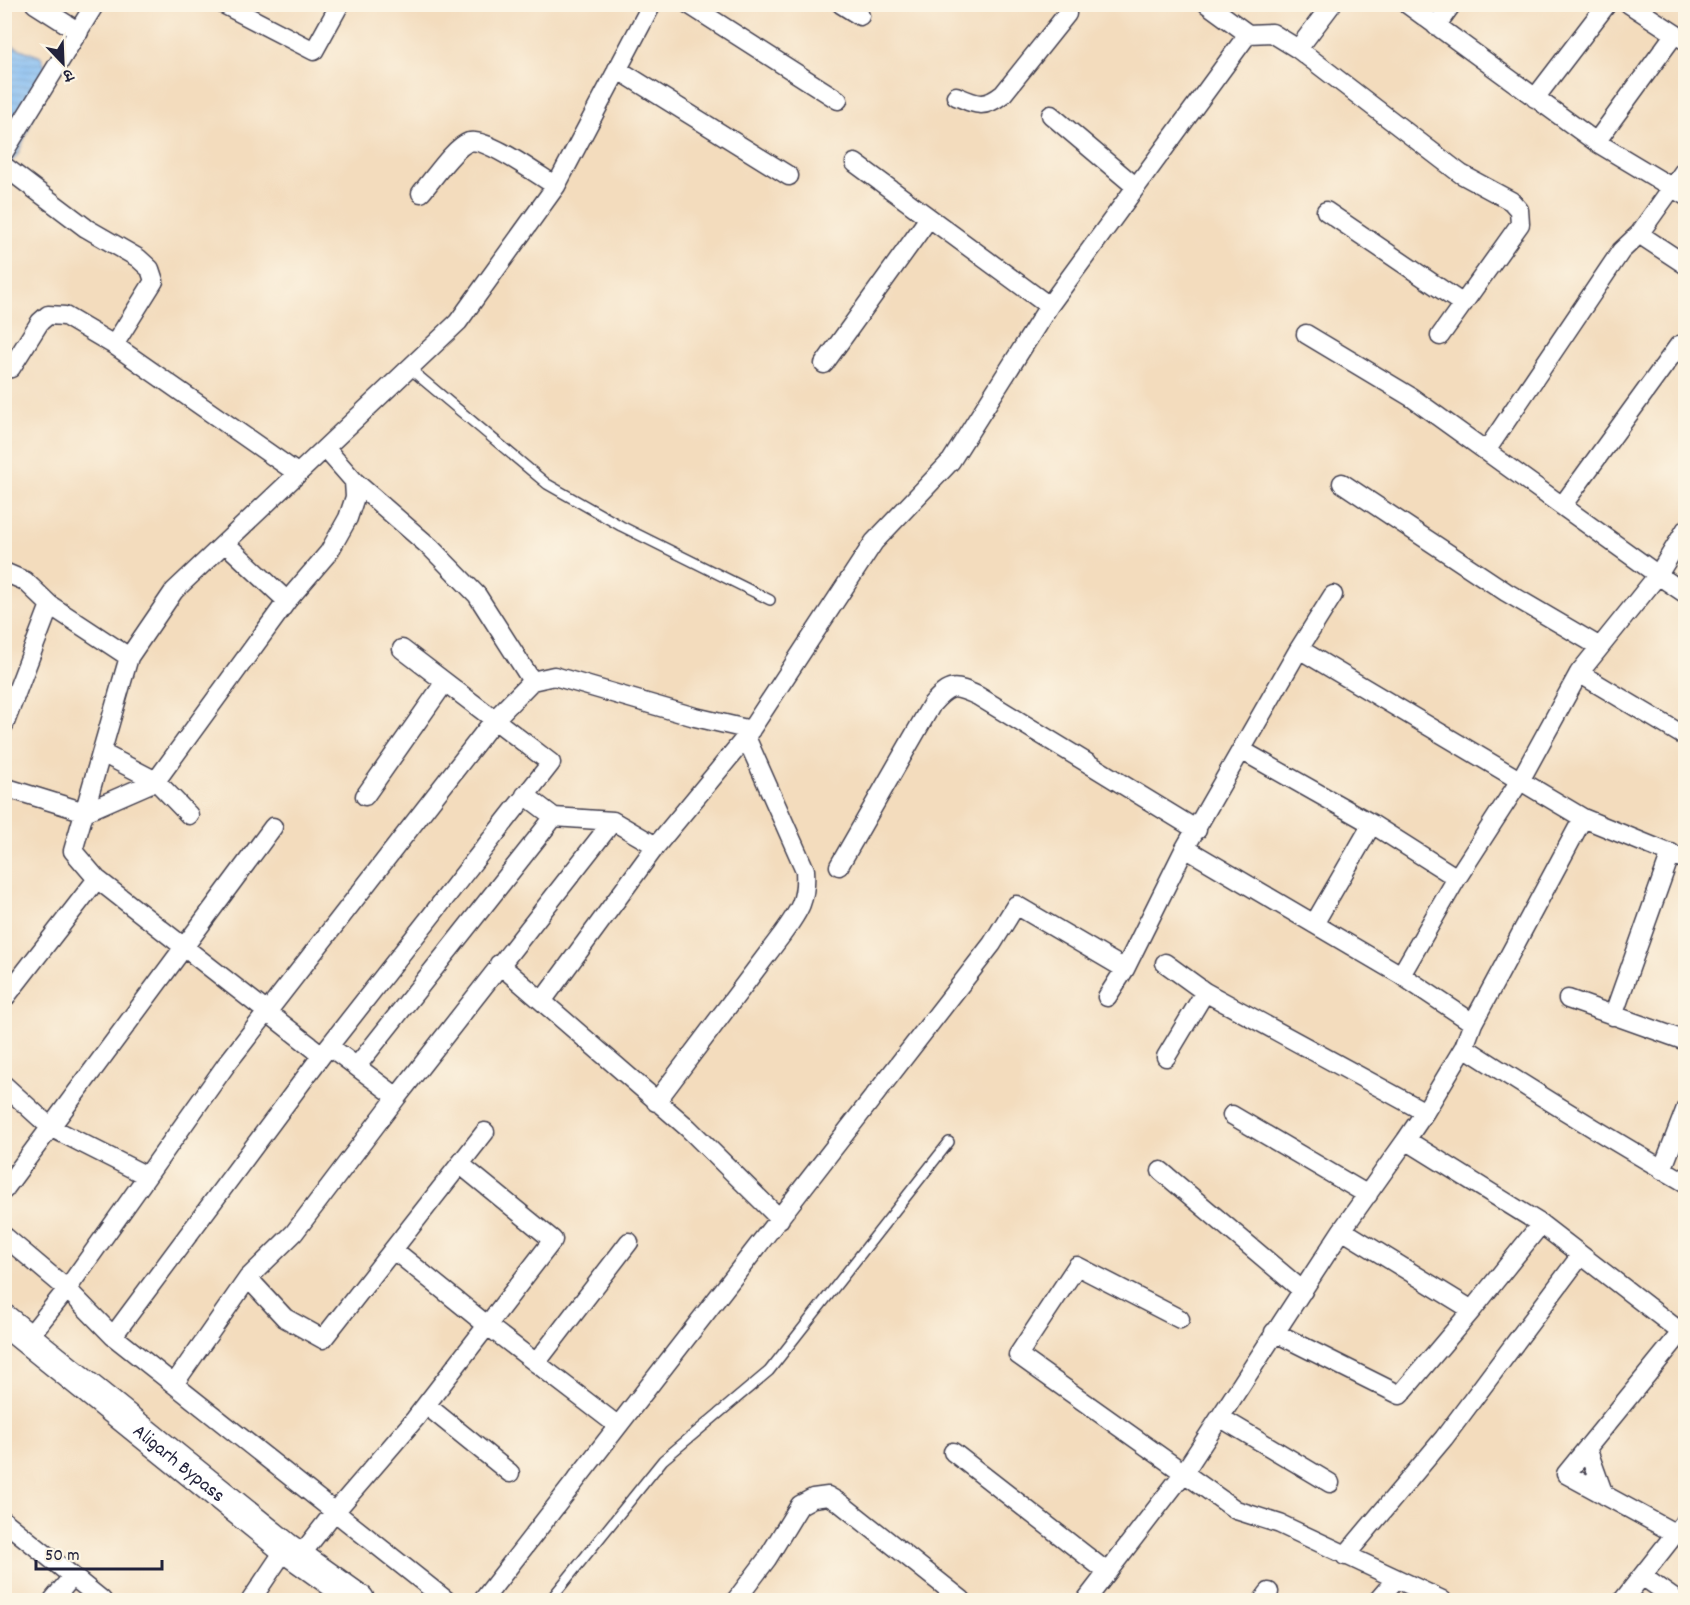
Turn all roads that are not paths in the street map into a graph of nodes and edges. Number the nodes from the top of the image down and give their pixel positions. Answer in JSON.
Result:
{"nodes":[{"id":1,"x":35,"y":4,"type":"edge"},
{"id":2,"x":95,"y":4,"type":"edge"},
{"id":3,"x":223,"y":4,"type":"edge"},
{"id":4,"x":340,"y":4,"type":"edge"},
{"id":5,"x":652,"y":4,"type":"edge"},
{"id":6,"x":688,"y":4,"type":"edge"},
{"id":7,"x":841,"y":4,"type":"edge"},
{"id":8,"x":1207,"y":4,"type":"edge"},
{"id":9,"x":1332,"y":4,"type":"edge"},
{"id":10,"x":1407,"y":4,"type":"edge"},
{"id":11,"x":1452,"y":4,"type":"edge"},
{"id":12,"x":1608,"y":4,"type":"edge"},
{"id":13,"x":1629,"y":4,"type":"edge"},
{"id":14,"x":1065,"y":8,"type":"edge"},
{"id":15,"x":860,"y":16,"type":"dead end"},
{"id":16,"x":1436,"y":26,"type":"junction"},
{"id":17,"x":79,"y":32,"type":"junction"},
{"id":18,"x":1248,"y":34,"type":"junction"},
{"id":19,"x":1680,"y":38,"type":"edge"},
{"id":20,"x":1298,"y":49,"type":"junction"},
{"id":21,"x":617,"y":69,"type":"junction"},
{"id":22,"x":956,"y":96,"type":"dead end"},
{"id":23,"x":1535,"y":98,"type":"junction"},
{"id":24,"x":838,"y":100,"type":"dead end"},
{"id":25,"x":1051,"y":115,"type":"dead end"},
{"id":26,"x":1596,"y":142,"type":"junction"},
{"id":27,"x":4,"y":152,"type":"edge"},
{"id":28,"x":855,"y":163,"type":"dead end"},
{"id":29,"x":4,"y":166,"type":"edge"},
{"id":30,"x":1686,"y":168,"type":"edge"},
{"id":31,"x":789,"y":176,"type":"dead end"},
{"id":32,"x":556,"y":186,"type":"junction"},
{"id":33,"x":1136,"y":187,"type":"junction"},
{"id":34,"x":1678,"y":192,"type":"edge"},
{"id":35,"x":421,"y":193,"type":"dead end"},
{"id":36,"x":1326,"y":211,"type":"dead end"},
{"id":37,"x":929,"y":218,"type":"junction"},
{"id":38,"x":1638,"y":234,"type":"junction"},
{"id":39,"x":1686,"y":265,"type":"edge"},
{"id":40,"x":1462,"y":304,"type":"junction"},
{"id":41,"x":1049,"y":306,"type":"junction"},
{"id":42,"x":1306,"y":334,"type":"dead end"},
{"id":43,"x":1440,"y":336,"type":"dead end"},
{"id":44,"x":114,"y":345,"type":"junction"},
{"id":45,"x":1679,"y":345,"type":"dead end"},
{"id":46,"x":824,"y":364,"type":"dead end"},
{"id":47,"x":409,"y":368,"type":"junction"},
{"id":48,"x":4,"y":369,"type":"edge"},
{"id":49,"x":325,"y":448,"type":"junction"},
{"id":50,"x":1486,"y":451,"type":"junction"},
{"id":51,"x":297,"y":473,"type":"junction"},
{"id":52,"x":354,"y":481,"type":"junction"},
{"id":53,"x":1342,"y":483,"type":"dead end"},
{"id":54,"x":1562,"y":506,"type":"junction"},
{"id":55,"x":1686,"y":529,"type":"edge"},
{"id":56,"x":225,"y":543,"type":"junction"},
{"id":57,"x":4,"y":572,"type":"edge"},
{"id":58,"x":1658,"y":575,"type":"junction"},
{"id":59,"x":1686,"y":594,"type":"edge"},
{"id":60,"x":1333,"y":595,"type":"dead end"},
{"id":61,"x":770,"y":600,"type":"dead end"},
{"id":62,"x":287,"y":601,"type":"junction"},
{"id":63,"x":50,"y":605,"type":"junction"},
{"id":64,"x":1600,"y":647,"type":"junction"},
{"id":65,"x":402,"y":649,"type":"dead end"},
{"id":66,"x":1299,"y":649,"type":"junction"},
{"id":67,"x":129,"y":657,"type":"junction"},
{"id":68,"x":1579,"y":673,"type":"junction"},
{"id":69,"x":532,"y":681,"type":"junction"},
{"id":70,"x":445,"y":682,"type":"junction"},
{"id":71,"x":494,"y":720,"type":"junction"},
{"id":72,"x":4,"y":725,"type":"edge"},
{"id":73,"x":748,"y":734,"type":"junction"},
{"id":74,"x":1686,"y":737,"type":"edge"},
{"id":75,"x":1243,"y":751,"type":"junction"},
{"id":76,"x":102,"y":753,"type":"junction"},
{"id":77,"x":1521,"y":779,"type":"junction"},
{"id":78,"x":156,"y":781,"type":"junction"},
{"id":79,"x":4,"y":787,"type":"edge"},
{"id":80,"x":525,"y":795,"type":"junction"},
{"id":81,"x":365,"y":796,"type":"dead end"},
{"id":82,"x":86,"y":812,"type":"junction"},
{"id":83,"x":189,"y":815,"type":"dead end"},
{"id":84,"x":554,"y":817,"type":"junction"},
{"id":85,"x":1583,"y":818,"type":"junction"},
{"id":86,"x":613,"y":821,"type":"junction"},
{"id":87,"x":1372,"y":824,"type":"junction"},
{"id":88,"x":273,"y":828,"type":"dead end"},
{"id":89,"x":1197,"y":830,"type":"junction"},
{"id":90,"x":656,"y":846,"type":"junction"},
{"id":91,"x":1185,"y":848,"type":"junction"},
{"id":92,"x":1678,"y":857,"type":"edge"},
{"id":93,"x":839,"y":866,"type":"dead end"},
{"id":94,"x":1457,"y":878,"type":"junction"},
{"id":95,"x":97,"y":879,"type":"junction"},
{"id":96,"x":1314,"y":924,"type":"junction"},
{"id":97,"x":184,"y":948,"type":"junction"},
{"id":98,"x":1165,"y":963,"type":"dead end"},
{"id":99,"x":499,"y":964,"type":"junction"},
{"id":100,"x":1125,"y":969,"type":"junction"},
{"id":101,"x":1401,"y":975,"type":"junction"},
{"id":102,"x":1205,"y":992,"type":"junction"},
{"id":103,"x":1107,"y":997,"type":"dead end"},
{"id":104,"x":4,"y":999,"type":"edge"},
{"id":105,"x":1569,"y":999,"type":"dead end"},
{"id":106,"x":543,"y":1000,"type":"junction"},
{"id":107,"x":268,"y":1013,"type":"junction"},
{"id":108,"x":1613,"y":1016,"type":"junction"},
{"id":109,"x":1473,"y":1023,"type":"junction"},
{"id":110,"x":1686,"y":1041,"type":"edge"},
{"id":111,"x":1464,"y":1047,"type":"junction"},
{"id":112,"x":326,"y":1050,"type":"junction"},
{"id":113,"x":1166,"y":1057,"type":"dead end"},
{"id":114,"x":357,"y":1066,"type":"junction"},
{"id":115,"x":4,"y":1085,"type":"edge"},
{"id":116,"x":397,"y":1097,"type":"junction"},
{"id":117,"x":656,"y":1102,"type":"junction"},
{"id":118,"x":1686,"y":1108,"type":"edge"},
{"id":119,"x":1425,"y":1112,"type":"junction"},
{"id":120,"x":1232,"y":1115,"type":"dead end"},
{"id":121,"x":50,"y":1127,"type":"junction"},
{"id":122,"x":485,"y":1132,"type":"dead end"},
{"id":123,"x":1406,"y":1140,"type":"junction"},
{"id":124,"x":949,"y":1142,"type":"dead end"},
{"id":125,"x":461,"y":1165,"type":"junction"},
{"id":126,"x":1662,"y":1170,"type":"junction"},
{"id":127,"x":1161,"y":1171,"type":"dead end"},
{"id":128,"x":147,"y":1176,"type":"junction"},
{"id":129,"x":1686,"y":1183,"type":"edge"},
{"id":130,"x":4,"y":1190,"type":"edge"},
{"id":131,"x":1368,"y":1195,"type":"junction"},
{"id":132,"x":780,"y":1219,"type":"junction"},
{"id":133,"x":1541,"y":1224,"type":"junction"},
{"id":134,"x":1342,"y":1230,"type":"junction"},
{"id":135,"x":4,"y":1236,"type":"edge"},
{"id":136,"x":629,"y":1242,"type":"dead end"},
{"id":137,"x":395,"y":1251,"type":"junction"},
{"id":138,"x":1581,"y":1255,"type":"junction"},
{"id":139,"x":248,"y":1278,"type":"junction"},
{"id":140,"x":1302,"y":1291,"type":"junction"},
{"id":141,"x":63,"y":1294,"type":"junction"},
{"id":142,"x":1472,"y":1310,"type":"junction"},
{"id":143,"x":1180,"y":1319,"type":"dead end"},
{"id":144,"x":4,"y":1320,"type":"edge"},
{"id":145,"x":488,"y":1326,"type":"junction"},
{"id":146,"x":33,"y":1330,"type":"junction"},
{"id":147,"x":1275,"y":1332,"type":"junction"},
{"id":148,"x":1683,"y":1335,"type":"edge"},
{"id":149,"x":113,"y":1336,"type":"junction"},
{"id":150,"x":536,"y":1363,"type":"junction"},
{"id":151,"x":174,"y":1384,"type":"junction"},
{"id":152,"x":426,"y":1406,"type":"junction"},
{"id":153,"x":1221,"y":1418,"type":"junction"},
{"id":154,"x":617,"y":1425,"type":"junction"},
{"id":155,"x":1587,"y":1448,"type":"junction"},
{"id":156,"x":953,"y":1452,"type":"dead end"},
{"id":157,"x":510,"y":1473,"type":"dead end"},
{"id":158,"x":1183,"y":1474,"type":"junction"},
{"id":159,"x":1330,"y":1483,"type":"dead end"},
{"id":160,"x":1604,"y":1495,"type":"junction"},
{"id":161,"x":331,"y":1516,"type":"junction"},
{"id":162,"x":4,"y":1521,"type":"edge"},
{"id":163,"x":1681,"y":1527,"type":"edge"},
{"id":164,"x":298,"y":1549,"type":"junction"},
{"id":165,"x":1345,"y":1556,"type":"junction"},
{"id":166,"x":1107,"y":1572,"type":"junction"},
{"id":167,"x":1642,"y":1576,"type":"junction"},
{"id":168,"x":72,"y":1577,"type":"junction"},
{"id":169,"x":1395,"y":1579,"type":"junction"},
{"id":170,"x":53,"y":1600,"type":"edge"},
{"id":171,"x":102,"y":1600,"type":"edge"},
{"id":172,"x":251,"y":1600,"type":"edge"},
{"id":173,"x":359,"y":1600,"type":"edge"},
{"id":174,"x":446,"y":1600,"type":"edge"},
{"id":175,"x":483,"y":1600,"type":"edge"},
{"id":176,"x":550,"y":1600,"type":"edge"},
{"id":177,"x":736,"y":1600,"type":"edge"},
{"id":178,"x":962,"y":1600,"type":"edge"},
{"id":179,"x":1086,"y":1600,"type":"edge"},
{"id":180,"x":1378,"y":1600,"type":"edge"},
{"id":181,"x":1442,"y":1600,"type":"edge"},
{"id":182,"x":1623,"y":1600,"type":"edge"},
{"id":183,"x":1676,"y":1600,"type":"edge"}],
"edges":[{"from":1,"to":17,"type":"street"},
{"from":2,"to":17,"type":"street"},
{"from":3,"to":4,"type":"street"},
{"from":5,"to":21,"type":"street"},
{"from":6,"to":24,"type":"street"},
{"from":7,"to":15,"type":"street"},
{"from":8,"to":18,"type":"street"},
{"from":9,"to":20,"type":"street"},
{"from":10,"to":16,"type":"street"},
{"from":11,"to":16,"type":"street"},
{"from":12,"to":23,"type":"street"},
{"from":13,"to":19,"type":"street"},
{"from":14,"to":22,"type":"street"},
{"from":16,"to":23,"type":"street"},
{"from":17,"to":27,"type":"street"},
{"from":18,"to":20,"type":"street"},
{"from":18,"to":33,"type":"street"},
{"from":19,"to":26,"type":"street"},
{"from":20,"to":40,"type":"street"},
{"from":21,"to":31,"type":"street"},
{"from":21,"to":32,"type":"street"},
{"from":23,"to":26,"type":"street"},
{"from":25,"to":33,"type":"street"},
{"from":26,"to":34,"type":"street"},
{"from":28,"to":37,"type":"street"},
{"from":29,"to":44,"type":"street"},
{"from":30,"to":34,"type":"street"},
{"from":32,"to":35,"type":"street"},
{"from":32,"to":47,"type":"street"},
{"from":33,"to":41,"type":"street"},
{"from":34,"to":38,"type":"street"},
{"from":36,"to":40,"type":"street"},
{"from":37,"to":41,"type":"street"},
{"from":37,"to":46,"type":"street"},
{"from":38,"to":39,"type":"street"},
{"from":38,"to":50,"type":"street"},
{"from":40,"to":43,"type":"street"},
{"from":41,"to":73,"type":"street"},
{"from":42,"to":50,"type":"street"},
{"from":44,"to":48,"type":"street"},
{"from":44,"to":51,"type":"street"},
{"from":45,"to":54,"type":"street"},
{"from":47,"to":49,"type":"street"},
{"from":47,"to":61,"type":"lane"},
{"from":49,"to":51,"type":"street"},
{"from":49,"to":52,"type":"street"},
{"from":50,"to":54,"type":"street"},
{"from":51,"to":56,"type":"street"},
{"from":52,"to":62,"type":"street"},
{"from":52,"to":69,"type":"street"},
{"from":53,"to":64,"type":"street"},
{"from":54,"to":58,"type":"street"},
{"from":55,"to":58,"type":"street"},
{"from":56,"to":62,"type":"street"},
{"from":56,"to":67,"type":"street"},
{"from":57,"to":63,"type":"street"},
{"from":58,"to":59,"type":"street"},
{"from":58,"to":64,"type":"street"},
{"from":60,"to":66,"type":"street"},
{"from":62,"to":78,"type":"street"},
{"from":63,"to":67,"type":"street"},
{"from":63,"to":72,"type":"street"},
{"from":64,"to":68,"type":"street"},
{"from":65,"to":70,"type":"street"},
{"from":66,"to":75,"type":"street"},
{"from":66,"to":77,"type":"street"},
{"from":67,"to":76,"type":"street"},
{"from":68,"to":74,"type":"street"},
{"from":68,"to":77,"type":"street"},
{"from":69,"to":71,"type":"street"},
{"from":69,"to":73,"type":"street"},
{"from":70,"to":71,"type":"street"},
{"from":70,"to":81,"type":"street"},
{"from":71,"to":80,"type":"street"},
{"from":71,"to":107,"type":"street"},
{"from":73,"to":90,"type":"street"},
{"from":73,"to":117,"type":"street"},
{"from":75,"to":87,"type":"street"},
{"from":75,"to":89,"type":"street"},
{"from":76,"to":78,"type":"street"},
{"from":76,"to":82,"type":"street"},
{"from":77,"to":85,"type":"street"},
{"from":77,"to":94,"type":"street"},
{"from":78,"to":82,"type":"street"},
{"from":78,"to":83,"type":"street"},
{"from":79,"to":82,"type":"street"},
{"from":80,"to":84,"type":"street"},
{"from":80,"to":112,"type":"street"},
{"from":82,"to":95,"type":"street"},
{"from":84,"to":86,"type":"street"},
{"from":84,"to":114,"type":"street"},
{"from":85,"to":92,"type":"street"},
{"from":85,"to":109,"type":"street"},
{"from":86,"to":90,"type":"street"},
{"from":86,"to":99,"type":"street"},
{"from":87,"to":94,"type":"street"},
{"from":87,"to":96,"type":"street"},
{"from":88,"to":97,"type":"street"},
{"from":89,"to":91,"type":"street"},
{"from":89,"to":93,"type":"street"},
{"from":90,"to":106,"type":"street"},
{"from":91,"to":96,"type":"street"},
{"from":91,"to":100,"type":"street"},
{"from":92,"to":108,"type":"street"},
{"from":94,"to":101,"type":"street"},
{"from":95,"to":97,"type":"street"},
{"from":95,"to":104,"type":"street"},
{"from":96,"to":101,"type":"street"},
{"from":97,"to":107,"type":"street"},
{"from":97,"to":121,"type":"street"},
{"from":98,"to":102,"type":"street"},
{"from":99,"to":106,"type":"street"},
{"from":99,"to":116,"type":"street"},
{"from":100,"to":103,"type":"street"},
{"from":100,"to":132,"type":"street"},
{"from":101,"to":109,"type":"street"},
{"from":102,"to":113,"type":"street"},
{"from":102,"to":119,"type":"street"},
{"from":105,"to":108,"type":"street"},
{"from":106,"to":117,"type":"street"},
{"from":107,"to":112,"type":"street"},
{"from":107,"to":128,"type":"street"},
{"from":108,"to":110,"type":"street"},
{"from":109,"to":111,"type":"street"},
{"from":111,"to":119,"type":"street"},
{"from":111,"to":126,"type":"street"},
{"from":112,"to":114,"type":"street"},
{"from":112,"to":149,"type":"street"},
{"from":114,"to":116,"type":"street"},
{"from":115,"to":121,"type":"street"},
{"from":116,"to":139,"type":"street"},
{"from":117,"to":132,"type":"street"},
{"from":118,"to":126,"type":"street"},
{"from":119,"to":123,"type":"street"},
{"from":120,"to":131,"type":"street"},
{"from":121,"to":128,"type":"street"},
{"from":121,"to":130,"type":"street"},
{"from":122,"to":125,"type":"street"},
{"from":123,"to":131,"type":"street"},
{"from":123,"to":133,"type":"street"},
{"from":124,"to":176,"type":"lane"},
{"from":125,"to":137,"type":"street"},
{"from":125,"to":145,"type":"street"},
{"from":126,"to":129,"type":"street"},
{"from":127,"to":140,"type":"street"},
{"from":128,"to":141,"type":"street"},
{"from":131,"to":134,"type":"street"},
{"from":132,"to":154,"type":"street"},
{"from":133,"to":138,"type":"street"},
{"from":133,"to":142,"type":"street"},
{"from":134,"to":140,"type":"street"},
{"from":134,"to":142,"type":"street"},
{"from":135,"to":141,"type":"street"},
{"from":136,"to":150,"type":"street"},
{"from":137,"to":139,"type":"street"},
{"from":137,"to":145,"type":"street"},
{"from":138,"to":148,"type":"street"},
{"from":138,"to":165,"type":"street"},
{"from":139,"to":151,"type":"street"},
{"from":140,"to":147,"type":"street"},
{"from":141,"to":146,"type":"street"},
{"from":141,"to":149,"type":"street"},
{"from":142,"to":147,"type":"street"},
{"from":143,"to":158,"type":"street"},
{"from":144,"to":146,"type":"highway","name":"Aligarh Bypass"},
{"from":145,"to":150,"type":"street"},
{"from":145,"to":152,"type":"street"},
{"from":146,"to":164,"type":"highway","name":"Aligarh Bypass"},
{"from":147,"to":153,"type":"street"},
{"from":148,"to":155,"type":"street"},
{"from":149,"to":151,"type":"street"},
{"from":150,"to":154,"type":"street"},
{"from":151,"to":161,"type":"street"},
{"from":152,"to":157,"type":"street"},
{"from":152,"to":161,"type":"street"},
{"from":153,"to":158,"type":"street"},
{"from":153,"to":159,"type":"street"},
{"from":154,"to":175,"type":"street"},
{"from":155,"to":160,"type":"street"},
{"from":155,"to":160,"type":"street"},
{"from":156,"to":166,"type":"street"},
{"from":158,"to":165,"type":"street"},
{"from":158,"to":166,"type":"street"},
{"from":160,"to":163,"type":"street"},
{"from":161,"to":164,"type":"street"},
{"from":161,"to":174,"type":"street"},
{"from":162,"to":168,"type":"street"},
{"from":163,"to":167,"type":"street"},
{"from":164,"to":172,"type":"street"},
{"from":164,"to":173,"type":"highway","name":"Aligarh Bypass"},
{"from":165,"to":169,"type":"street"},
{"from":166,"to":179,"type":"street"},
{"from":167,"to":182,"type":"street"},
{"from":167,"to":183,"type":"street"},
{"from":168,"to":170,"type":"street"},
{"from":168,"to":171,"type":"street"},
{"from":169,"to":180,"type":"street"},
{"from":169,"to":181,"type":"street"},
{"from":177,"to":178,"type":"street"}]}
